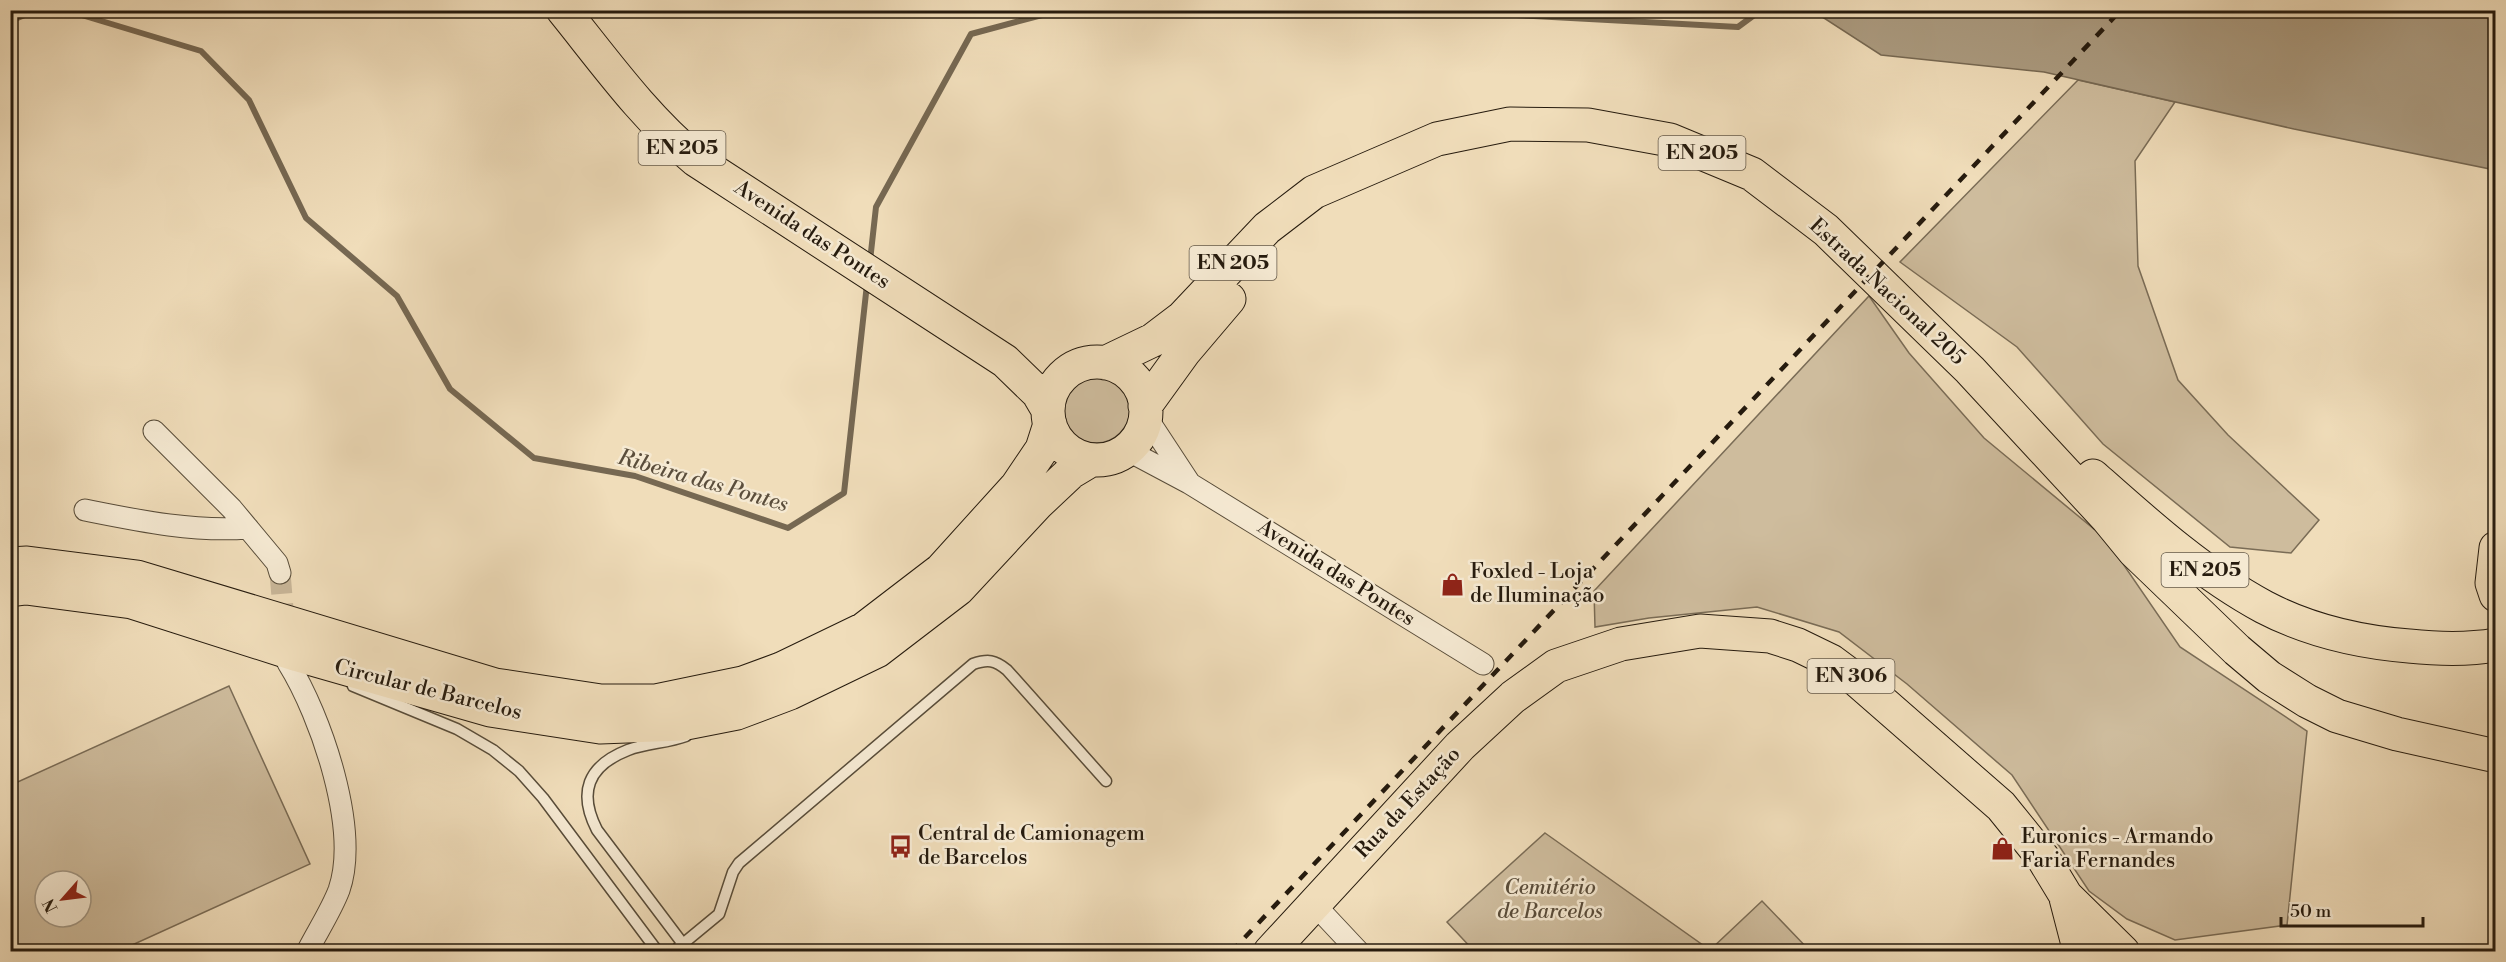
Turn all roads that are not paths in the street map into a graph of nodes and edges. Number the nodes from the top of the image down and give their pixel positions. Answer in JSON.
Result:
{"nodes":[{"id":1,"x":563,"y":10,"type":"edge"},
{"id":2,"x":1365,"y":169,"type":"junction"},
{"id":3,"x":1005,"y":360,"type":"junction"},
{"id":4,"x":1091,"y":364,"type":"junction"},
{"id":5,"x":1970,"y":370,"type":"junction"},
{"id":6,"x":1145,"y":411,"type":"junction"},
{"id":7,"x":1049,"y":417,"type":"junction"},
{"id":8,"x":154,"y":431,"type":"dead end"},
{"id":9,"x":1127,"y":450,"type":"junction"},
{"id":10,"x":1091,"y":460,"type":"junction"},
{"id":11,"x":1189,"y":483,"type":"junction"},
{"id":12,"x":85,"y":510,"type":"dead end"},
{"id":13,"x":2107,"y":518,"type":"junction"},
{"id":14,"x":248,"y":528,"type":"junction"},
{"id":15,"x":2496,"y":548,"type":"edge"},
{"id":16,"x":10,"y":564,"type":"edge"},
{"id":17,"x":280,"y":573,"type":"tunnel mouth"},
{"id":18,"x":2494,"y":589,"type":"edge"},
{"id":19,"x":10,"y":590,"type":"edge"},
{"id":20,"x":2496,"y":645,"type":"edge"},
{"id":21,"x":293,"y":659,"type":"junction"},
{"id":22,"x":1483,"y":663,"type":"dead end"},
{"id":23,"x":2496,"y":664,"type":"edge"},
{"id":24,"x":737,"y":713,"type":"junction"},
{"id":25,"x":2496,"y":756,"type":"edge"},
{"id":26,"x":1106,"y":781,"type":"dead end"},
{"id":27,"x":2066,"y":896,"type":"junction"},
{"id":28,"x":1314,"y":904,"type":"junction"},
{"id":29,"x":686,"y":948,"type":"edge"},
{"id":30,"x":307,"y":951,"type":"edge"},
{"id":31,"x":658,"y":951,"type":"edge"},
{"id":32,"x":673,"y":951,"type":"edge"},
{"id":33,"x":1270,"y":951,"type":"edge"},
{"id":34,"x":1359,"y":951,"type":"edge"},
{"id":35,"x":2080,"y":951,"type":"edge"},
{"id":36,"x":2123,"y":951,"type":"edge"}],
"edges":[{"from":1,"to":3,"type":"main road","name":"Avenida das Pontes","number":"EN 205"},
{"from":2,"to":4,"type":"main road","name":"Estrada Nacional 205","number":"EN 205"},
{"from":2,"to":5,"type":"main road","name":"Estrada Nacional 205","number":"EN 205"},
{"from":2,"to":6,"type":"main road","name":"Estrada Nacional 205","number":"EN 205"},
{"from":3,"to":4,"type":"main road","name":"Avenida das Pontes","number":"EN 205"},
{"from":3,"to":7,"type":"main road","name":"Avenida das Pontes","number":"EN 205"},
{"from":4,"to":6,"type":"main road","number":"EN 205"},
{"from":4,"to":7,"type":"main road","number":"EN 205"},
{"from":5,"to":13,"type":"main road","name":"Estrada Nacional 205","number":"EN 205"},
{"from":5,"to":20,"type":"main road","name":"Estrada Nacional 205","number":"EN 205"},
{"from":6,"to":9,"type":"main road","number":"EN 205"},
{"from":6,"to":11,"type":"street","name":"Avenida das Pontes"},
{"from":7,"to":10,"type":"main road","number":"EN 205"},
{"from":7,"to":16,"type":"main road","name":"Circular de Barcelos"},
{"from":8,"to":14,"type":"street"},
{"from":9,"to":10,"type":"main road"},
{"from":9,"to":11,"type":"street","name":"Avenida das Pontes"},
{"from":10,"to":24,"type":"main road","name":"Circular de Barcelos"},
{"from":11,"to":22,"type":"street","name":"Avenida das Pontes"},
{"from":12,"to":14,"type":"street"},
{"from":13,"to":23,"type":"main road"},
{"from":13,"to":25,"type":"main road","number":"EN 205"},
{"from":14,"to":17,"type":"street"},
{"from":15,"to":18,"type":"main road"},
{"from":19,"to":21,"type":"main road","name":"Circular de Barcelos"},
{"from":21,"to":24,"type":"main road","name":"Circular de Barcelos"},
{"from":21,"to":30,"type":"street"},
{"from":21,"to":31,"type":"lane"},
{"from":24,"to":29,"type":"lane"},
{"from":26,"to":29,"type":"lane"},
{"from":27,"to":28,"type":"main road","name":"Rua da Estação","number":"EN 306"},
{"from":27,"to":35,"type":"main road","number":"EN 306"},
{"from":27,"to":36,"type":"main road","number":"EN 306"},
{"from":28,"to":33,"type":"main road","name":"Rua da Estação","number":"EN 306"},
{"from":28,"to":34,"type":"street"},
{"from":29,"to":32,"type":"lane"}]}
